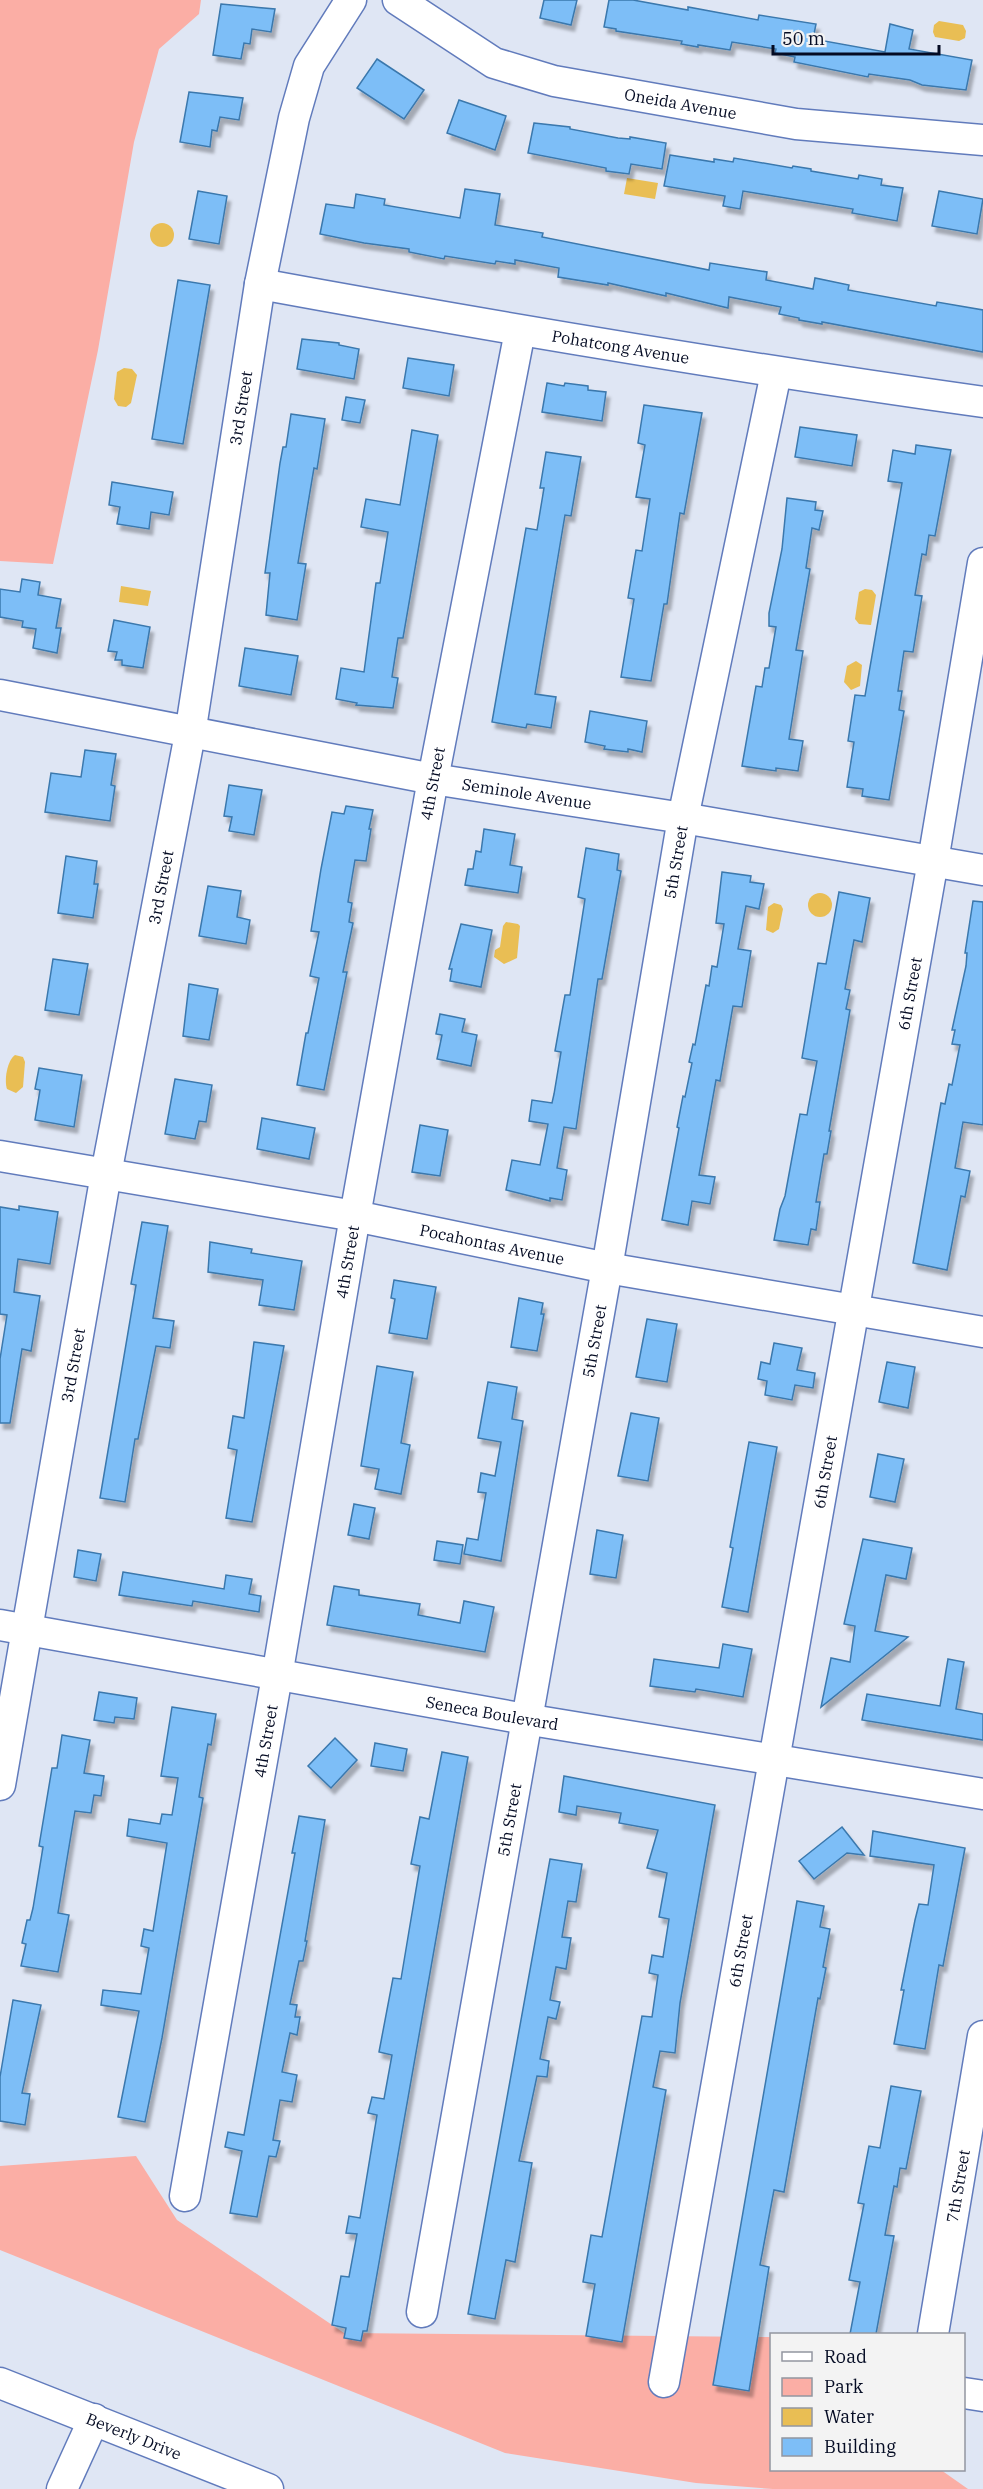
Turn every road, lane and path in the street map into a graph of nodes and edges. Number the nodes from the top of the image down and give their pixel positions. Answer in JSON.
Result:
{"nodes":[{"id":1,"x":351,"y":0,"type":"edge"},
{"id":2,"x":398,"y":0,"type":"edge"},
{"id":3,"x":983,"y":140,"type":"edge"},
{"id":4,"x":260,"y":284,"type":"junction"},
{"id":5,"x":520,"y":331,"type":"junction"},
{"id":6,"x":777,"y":373,"type":"junction"},
{"id":7,"x":983,"y":402,"type":"edge"},
{"id":8,"x":983,"y":562,"type":"edge"},
{"id":9,"x":0,"y":695,"type":"edge"},
{"id":10,"x":190,"y":734,"type":"junction"},
{"id":11,"x":433,"y":779,"type":"junction"},
{"id":12,"x":684,"y":818,"type":"junction"},
{"id":13,"x":933,"y":861,"type":"junction"},
{"id":14,"x":983,"y":870,"type":"edge"},
{"id":15,"x":0,"y":1156,"type":"edge"},
{"id":16,"x":106,"y":1174,"type":"junction"},
{"id":17,"x":355,"y":1216,"type":"junction"},
{"id":18,"x":607,"y":1268,"type":"junction"},
{"id":19,"x":854,"y":1309,"type":"junction"},
{"id":20,"x":983,"y":1332,"type":"edge"},
{"id":21,"x":14,"y":1628,"type":"edge"},
{"id":22,"x":277,"y":1676,"type":"junction"},
{"id":23,"x":525,"y":1719,"type":"junction"},
{"id":24,"x":776,"y":1759,"type":"junction"},
{"id":25,"x":0,"y":1785,"type":"edge"},
{"id":26,"x":983,"y":1794,"type":"edge"},
{"id":27,"x":983,"y":2036,"type":"edge"},
{"id":28,"x":185,"y":2196,"type":"dead end"},
{"id":29,"x":422,"y":2312,"type":"dead end"},
{"id":30,"x":933,"y":2333,"type":"edge"},
{"id":31,"x":664,"y":2382,"type":"dead end"},
{"id":32,"x":0,"y":2383,"type":"edge"},
{"id":33,"x":965,"y":2393,"type":"edge"},
{"id":34,"x":983,"y":2396,"type":"edge"},
{"id":35,"x":94,"y":2419,"type":"junction"},
{"id":36,"x":62,"y":2489,"type":"edge"},
{"id":37,"x":268,"y":2489,"type":"edge"}],
"edges":[{"from":1,"to":4,"type":"street","name":"3rd Street"},
{"from":2,"to":3,"type":"street","name":"Oneida Avenue"},
{"from":4,"to":5,"type":"street","name":"Pohatcong Avenue"},
{"from":4,"to":10,"type":"street","name":"3rd Street"},
{"from":5,"to":6,"type":"street","name":"Pohatcong Avenue"},
{"from":5,"to":11,"type":"street","name":"4th Street"},
{"from":6,"to":7,"type":"street","name":"Pohatcong Avenue"},
{"from":6,"to":12,"type":"street","name":"5th Street"},
{"from":8,"to":13,"type":"street","name":"6th Street"},
{"from":9,"to":10,"type":"street","name":"Seminole Avenue"},
{"from":10,"to":11,"type":"street","name":"Seminole Avenue"},
{"from":10,"to":16,"type":"street","name":"3rd Street"},
{"from":11,"to":12,"type":"street","name":"Seminole Avenue"},
{"from":11,"to":17,"type":"street","name":"4th Street"},
{"from":12,"to":13,"type":"street","name":"Seminole Avenue"},
{"from":12,"to":18,"type":"street","name":"5th Street"},
{"from":13,"to":14,"type":"street","name":"Seminole Avenue"},
{"from":13,"to":19,"type":"street","name":"6th Street"},
{"from":15,"to":16,"type":"street","name":"Pocahontas Avenue"},
{"from":16,"to":17,"type":"street","name":"Pocahontas Avenue"},
{"from":16,"to":21,"type":"street","name":"3rd Street"},
{"from":17,"to":18,"type":"street","name":"Pocahontas Avenue"},
{"from":17,"to":22,"type":"street","name":"4th Street"},
{"from":18,"to":19,"type":"street","name":"Pocahontas Avenue"},
{"from":18,"to":23,"type":"street","name":"5th Street"},
{"from":19,"to":20,"type":"street","name":"Pocahontas Avenue"},
{"from":19,"to":24,"type":"street","name":"6th Street"},
{"from":21,"to":22,"type":"street","name":"Seneca Boulevard"},
{"from":21,"to":25,"type":"street","name":"3rd Street"},
{"from":22,"to":23,"type":"street","name":"Seneca Boulevard"},
{"from":22,"to":28,"type":"street","name":"4th Street"},
{"from":23,"to":24,"type":"street","name":"Seneca Boulevard"},
{"from":23,"to":29,"type":"street","name":"5th Street"},
{"from":24,"to":26,"type":"street","name":"Seneca Boulevard"},
{"from":24,"to":31,"type":"street","name":"6th Street"},
{"from":27,"to":30,"type":"street","name":"7th Street"},
{"from":32,"to":35,"type":"street","name":"Beverly Drive"},
{"from":33,"to":34,"type":"street"},
{"from":35,"to":36,"type":"street"},
{"from":35,"to":37,"type":"street","name":"Beverly Drive"}]}
